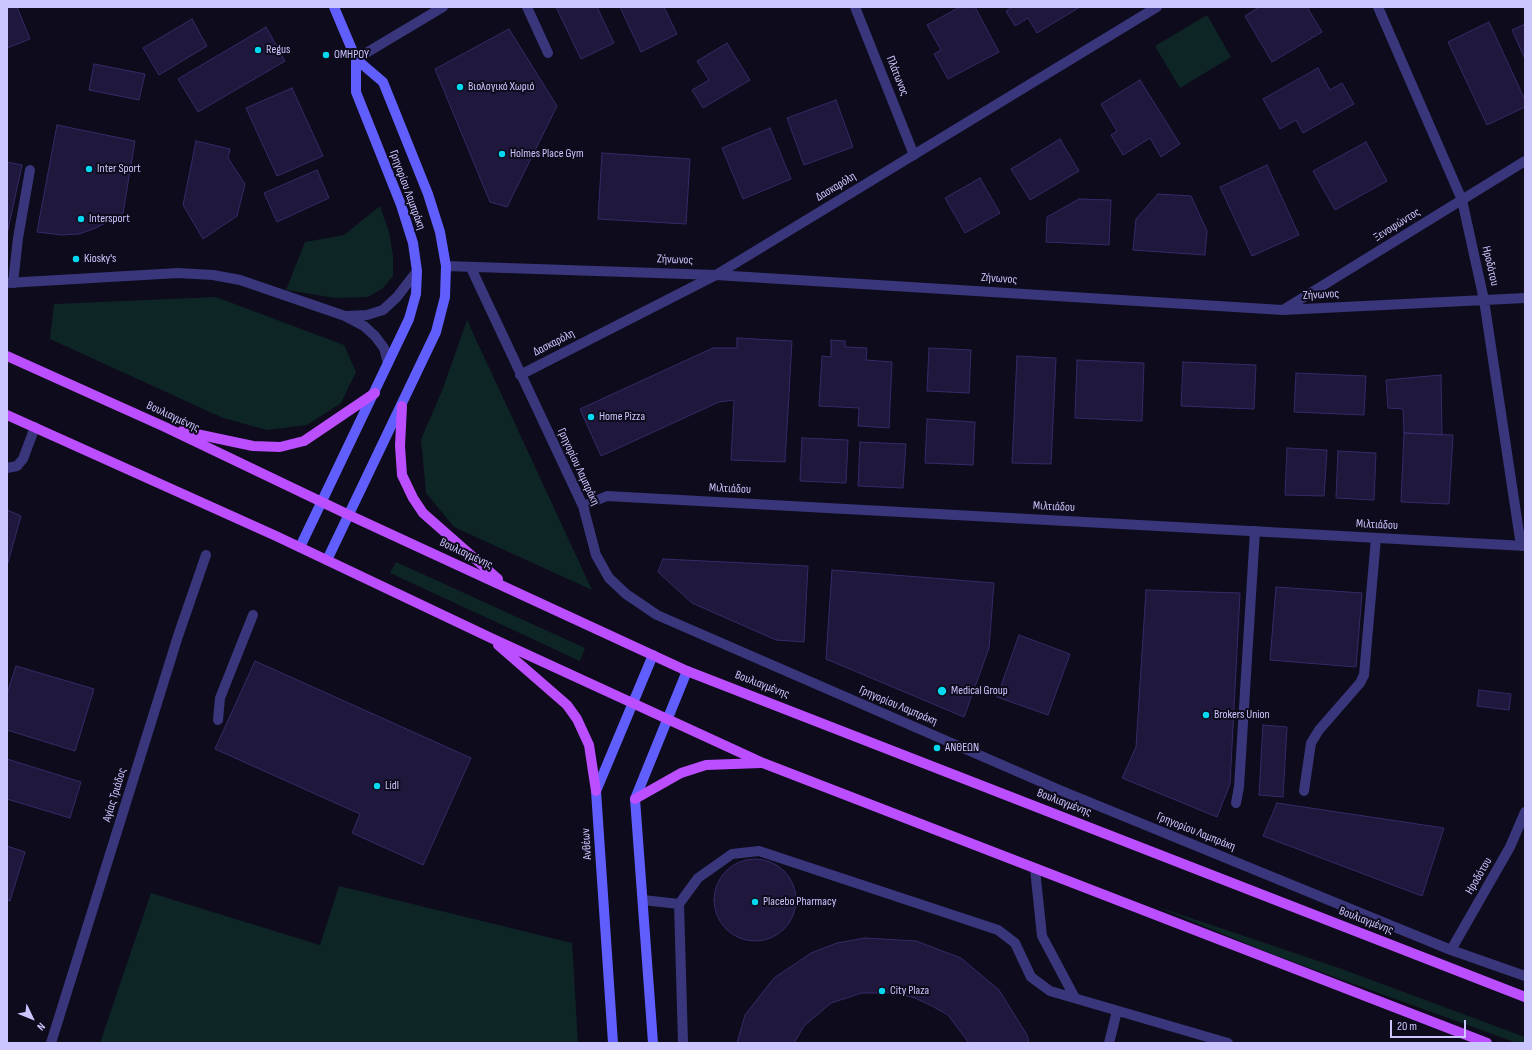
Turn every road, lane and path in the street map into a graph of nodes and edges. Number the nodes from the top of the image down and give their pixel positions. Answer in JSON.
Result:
{"nodes":[{"id":1,"x":334,"y":7,"type":"edge"},
{"id":2,"x":443,"y":7,"type":"edge"},
{"id":3,"x":527,"y":7,"type":"edge"},
{"id":4,"x":855,"y":7,"type":"edge"},
{"id":5,"x":1157,"y":7,"type":"edge"},
{"id":6,"x":1378,"y":7,"type":"edge"},
{"id":7,"x":548,"y":53,"type":"dead end"},
{"id":8,"x":356,"y":59,"type":"junction"},
{"id":9,"x":914,"y":155,"type":"junction"},
{"id":10,"x":1525,"y":161,"type":"edge"},
{"id":11,"x":30,"y":170,"type":"dead end"},
{"id":12,"x":1462,"y":200,"type":"junction"},
{"id":13,"x":446,"y":266,"type":"junction"},
{"id":14,"x":471,"y":268,"type":"junction"},
{"id":15,"x":417,"y":271,"type":"junction"},
{"id":16,"x":716,"y":275,"type":"junction"},
{"id":17,"x":10,"y":283,"type":"edge"},
{"id":18,"x":1525,"y":298,"type":"edge"},
{"id":19,"x":1484,"y":300,"type":"junction"},
{"id":20,"x":1283,"y":310,"type":"junction"},
{"id":21,"x":345,"y":316,"type":"junction"},
{"id":22,"x":7,"y":356,"type":"edge"},
{"id":23,"x":388,"y":363,"type":"junction"},
{"id":24,"x":520,"y":375,"type":"junction"},
{"id":25,"x":374,"y":392,"type":"junction"},
{"id":26,"x":402,"y":406,"type":"junction"},
{"id":27,"x":7,"y":414,"type":"edge"},
{"id":28,"x":35,"y":427,"type":"junction"},
{"id":29,"x":165,"y":427,"type":"junction"},
{"id":30,"x":7,"y":468,"type":"edge"},
{"id":31,"x":322,"y":502,"type":"junction"},
{"id":32,"x":583,"y":506,"type":"junction"},
{"id":33,"x":349,"y":515,"type":"junction"},
{"id":34,"x":1256,"y":531,"type":"junction"},
{"id":35,"x":1376,"y":538,"type":"junction"},
{"id":36,"x":1523,"y":546,"type":"edge"},
{"id":37,"x":300,"y":547,"type":"junction"},
{"id":38,"x":206,"y":555,"type":"dead end"},
{"id":39,"x":327,"y":560,"type":"junction"},
{"id":40,"x":507,"y":587,"type":"junction"},
{"id":41,"x":253,"y":615,"type":"dead end"},
{"id":42,"x":491,"y":638,"type":"junction"},
{"id":43,"x":653,"y":655,"type":"junction"},
{"id":44,"x":688,"y":671,"type":"junction"},
{"id":45,"x":632,"y":703,"type":"junction"},
{"id":46,"x":668,"y":719,"type":"junction"},
{"id":47,"x":218,"y":720,"type":"dead end"},
{"id":48,"x":763,"y":763,"type":"junction"},
{"id":49,"x":596,"y":791,"type":"junction"},
{"id":50,"x":1304,"y":791,"type":"dead end"},
{"id":51,"x":635,"y":799,"type":"junction"},
{"id":52,"x":1236,"y":804,"type":"dead end"},
{"id":53,"x":1525,"y":812,"type":"edge"},
{"id":54,"x":1035,"y":868,"type":"junction"},
{"id":55,"x":643,"y":900,"type":"junction"},
{"id":56,"x":679,"y":904,"type":"junction"},
{"id":57,"x":1451,"y":950,"type":"junction"},
{"id":58,"x":1525,"y":976,"type":"edge"},
{"id":59,"x":1525,"y":997,"type":"edge"},
{"id":60,"x":1075,"y":998,"type":"junction"},
{"id":61,"x":1117,"y":1011,"type":"junction"},
{"id":62,"x":51,"y":1043,"type":"edge"},
{"id":63,"x":613,"y":1043,"type":"edge"},
{"id":64,"x":653,"y":1043,"type":"edge"},
{"id":65,"x":683,"y":1043,"type":"edge"},
{"id":66,"x":1109,"y":1043,"type":"edge"},
{"id":67,"x":1228,"y":1043,"type":"edge"},
{"id":68,"x":1487,"y":1043,"type":"edge"}],
"edges":[{"from":1,"to":8,"type":"main road","name":"Γρηγορίου Λαμπράκη"},
{"from":2,"to":8,"type":"street"},
{"from":3,"to":7,"type":"street"},
{"from":4,"to":9,"type":"street","name":"Πλάτωνος"},
{"from":5,"to":9,"type":"street","name":"Δασκαρόλη"},
{"from":6,"to":12,"type":"street","name":"Ηροδότου"},
{"from":8,"to":13,"type":"main road","name":"Γρηγορίου Λαμπράκη"},
{"from":8,"to":15,"type":"main road","name":"Γρηγορίου Λαμπράκη"},
{"from":9,"to":16,"type":"street","name":"Δασκαρόλη"},
{"from":10,"to":12,"type":"street","name":"Ξενοφώντος"},
{"from":11,"to":17,"type":"street"},
{"from":12,"to":19,"type":"street","name":"Ηροδότου"},
{"from":12,"to":20,"type":"street","name":"Ξενοφώντος"},
{"from":13,"to":14,"type":"street"},
{"from":13,"to":26,"type":"main road","name":"Γρηγορίου Λαμπράκη"},
{"from":14,"to":16,"type":"street","name":"Ζήνωνος"},
{"from":14,"to":24,"type":"street","name":"Γρηγορίου Λαμπράκη"},
{"from":15,"to":21,"type":"street"},
{"from":15,"to":23,"type":"main road","name":"Γρηγορίου Λαμπράκη"},
{"from":16,"to":20,"type":"street","name":"Ζήνωνος"},
{"from":16,"to":24,"type":"street","name":"Δασκαρόλη"},
{"from":17,"to":21,"type":"street"},
{"from":18,"to":19,"type":"street","name":"Ζήνωνος"},
{"from":19,"to":20,"type":"street","name":"Ζήνωνος"},
{"from":19,"to":36,"type":"street","name":"Ηροδότου"},
{"from":21,"to":23,"type":"street"},
{"from":22,"to":29,"type":"main road","name":"Βουλιαγμένης"},
{"from":23,"to":25,"type":"main road","name":"Γρηγορίου Λαμπράκη"},
{"from":24,"to":32,"type":"street","name":"Γρηγορίου Λαμπράκη"},
{"from":25,"to":29,"type":"main road"},
{"from":25,"to":31,"type":"main road","name":"Γρηγορίου Λαμπράκη"},
{"from":26,"to":33,"type":"main road","name":"Γρηγορίου Λαμπράκη"},
{"from":26,"to":40,"type":"main road"},
{"from":27,"to":28,"type":"main road"},
{"from":28,"to":30,"type":"street"},
{"from":28,"to":37,"type":"main road"},
{"from":29,"to":31,"type":"main road","name":"Βουλιαγμένης"},
{"from":31,"to":33,"type":"main road","name":"Βουλιαγμένης"},
{"from":31,"to":37,"type":"main road","name":"Γρηγορίου Λαμπράκη"},
{"from":32,"to":34,"type":"street","name":"Μιλτιάδου"},
{"from":32,"to":57,"type":"street","name":"Γρηγορίου Λαμπράκη"},
{"from":33,"to":39,"type":"main road","name":"Γρηγορίου Λαμπράκη"},
{"from":33,"to":40,"type":"main road","name":"Βουλιαγμένης"},
{"from":34,"to":35,"type":"street","name":"Μιλτιάδου"},
{"from":34,"to":52,"type":"street"},
{"from":35,"to":36,"type":"street","name":"Μιλτιάδου"},
{"from":35,"to":50,"type":"street"},
{"from":37,"to":39,"type":"main road"},
{"from":38,"to":62,"type":"street","name":"Αγίας Τριάδος"},
{"from":39,"to":42,"type":"main road"},
{"from":40,"to":43,"type":"main road","name":"Βουλιαγμένης"},
{"from":41,"to":47,"type":"street"},
{"from":42,"to":45,"type":"main road"},
{"from":42,"to":49,"type":"main road"},
{"from":43,"to":44,"type":"main road","name":"Βουλιαγμένης"},
{"from":43,"to":45,"type":"main road","name":"Ανθέων"},
{"from":44,"to":46,"type":"main road"},
{"from":44,"to":59,"type":"main road","name":"Βουλιαγμένης"},
{"from":45,"to":46,"type":"main road"},
{"from":45,"to":49,"type":"main road","name":"Ανθέων"},
{"from":46,"to":48,"type":"main road"},
{"from":46,"to":51,"type":"main road"},
{"from":48,"to":51,"type":"main road"},
{"from":48,"to":54,"type":"main road"},
{"from":49,"to":63,"type":"main road","name":"Ανθέων"},
{"from":51,"to":55,"type":"main road"},
{"from":53,"to":57,"type":"street","name":"Ηροδότου"},
{"from":54,"to":60,"type":"street"},
{"from":54,"to":68,"type":"main road"},
{"from":55,"to":56,"type":"street"},
{"from":55,"to":64,"type":"main road"},
{"from":56,"to":60,"type":"street"},
{"from":56,"to":65,"type":"street"},
{"from":57,"to":58,"type":"street","name":"Γρηγορίου Λαμπράκη"},
{"from":60,"to":61,"type":"street"},
{"from":61,"to":66,"type":"street"},
{"from":61,"to":67,"type":"street"}]}
